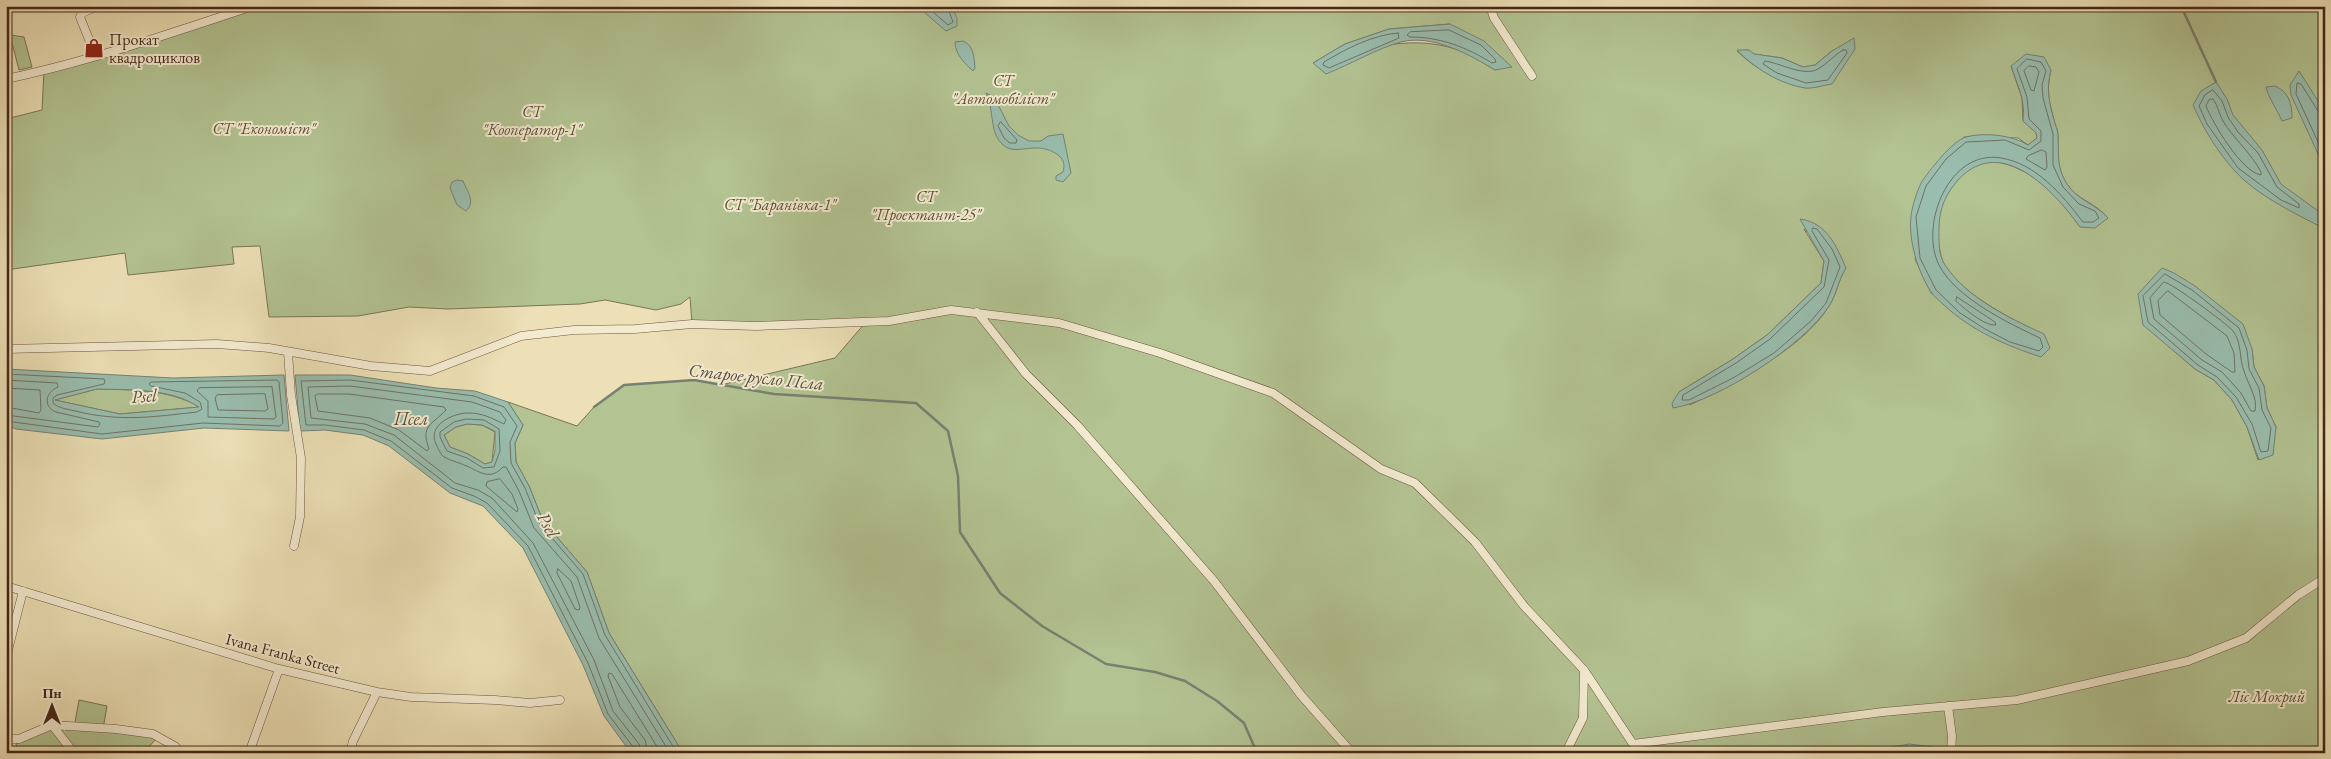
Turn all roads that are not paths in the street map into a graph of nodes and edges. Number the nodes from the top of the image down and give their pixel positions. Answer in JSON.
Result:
{"nodes":[{"id":1,"x":98,"y":6,"type":"edge"},
{"id":2,"x":253,"y":6,"type":"edge"},
{"id":3,"x":1490,"y":6,"type":"edge"},
{"id":4,"x":92,"y":56,"type":"junction"},
{"id":5,"x":1532,"y":76,"type":"dead end"},
{"id":6,"x":6,"y":79,"type":"edge"},
{"id":7,"x":977,"y":312,"type":"junction"},
{"id":8,"x":6,"y":349,"type":"edge"},
{"id":9,"x":288,"y":352,"type":"junction"},
{"id":10,"x":294,"y":546,"type":"dead end"},
{"id":11,"x":2325,"y":578,"type":"edge"},
{"id":12,"x":6,"y":586,"type":"edge"},
{"id":13,"x":24,"y":591,"type":"junction"},
{"id":14,"x":6,"y":658,"type":"edge"},
{"id":15,"x":279,"y":669,"type":"junction"},
{"id":16,"x":1584,"y":670,"type":"junction"},
{"id":17,"x":378,"y":692,"type":"junction"},
{"id":18,"x":560,"y":700,"type":"dead end"},
{"id":19,"x":1948,"y":706,"type":"junction"},
{"id":20,"x":52,"y":725,"type":"junction"},
{"id":21,"x":6,"y":739,"type":"edge"},
{"id":22,"x":6,"y":744,"type":"edge"},
{"id":23,"x":176,"y":747,"type":"dead end"},
{"id":24,"x":14,"y":753,"type":"edge"},
{"id":25,"x":74,"y":753,"type":"edge"},
{"id":26,"x":249,"y":753,"type":"edge"},
{"id":27,"x":350,"y":753,"type":"edge"},
{"id":28,"x":1352,"y":753,"type":"edge"},
{"id":29,"x":1561,"y":753,"type":"edge"},
{"id":30,"x":1951,"y":753,"type":"edge"}],
"edges":[{"from":1,"to":4,"type":"street"},
{"from":2,"to":4,"type":"street"},
{"from":3,"to":5,"type":"street"},
{"from":4,"to":6,"type":"street"},
{"from":7,"to":9,"type":"street"},
{"from":7,"to":16,"type":"street"},
{"from":7,"to":28,"type":"street"},
{"from":8,"to":9,"type":"street"},
{"from":9,"to":10,"type":"street"},
{"from":11,"to":19,"type":"street"},
{"from":12,"to":13,"type":"street","name":"Ivana Franka Street"},
{"from":13,"to":14,"type":"street"},
{"from":13,"to":15,"type":"street","name":"Ivana Franka Street"},
{"from":15,"to":17,"type":"street","name":"Ivana Franka Street"},
{"from":15,"to":26,"type":"street"},
{"from":16,"to":19,"type":"street"},
{"from":16,"to":29,"type":"street"},
{"from":17,"to":18,"type":"street","name":"Ivana Franka Street"},
{"from":17,"to":27,"type":"street"},
{"from":19,"to":30,"type":"street"},
{"from":20,"to":21,"type":"street"},
{"from":20,"to":23,"type":"street"},
{"from":20,"to":25,"type":"street"},
{"from":22,"to":24,"type":"street"}]}
